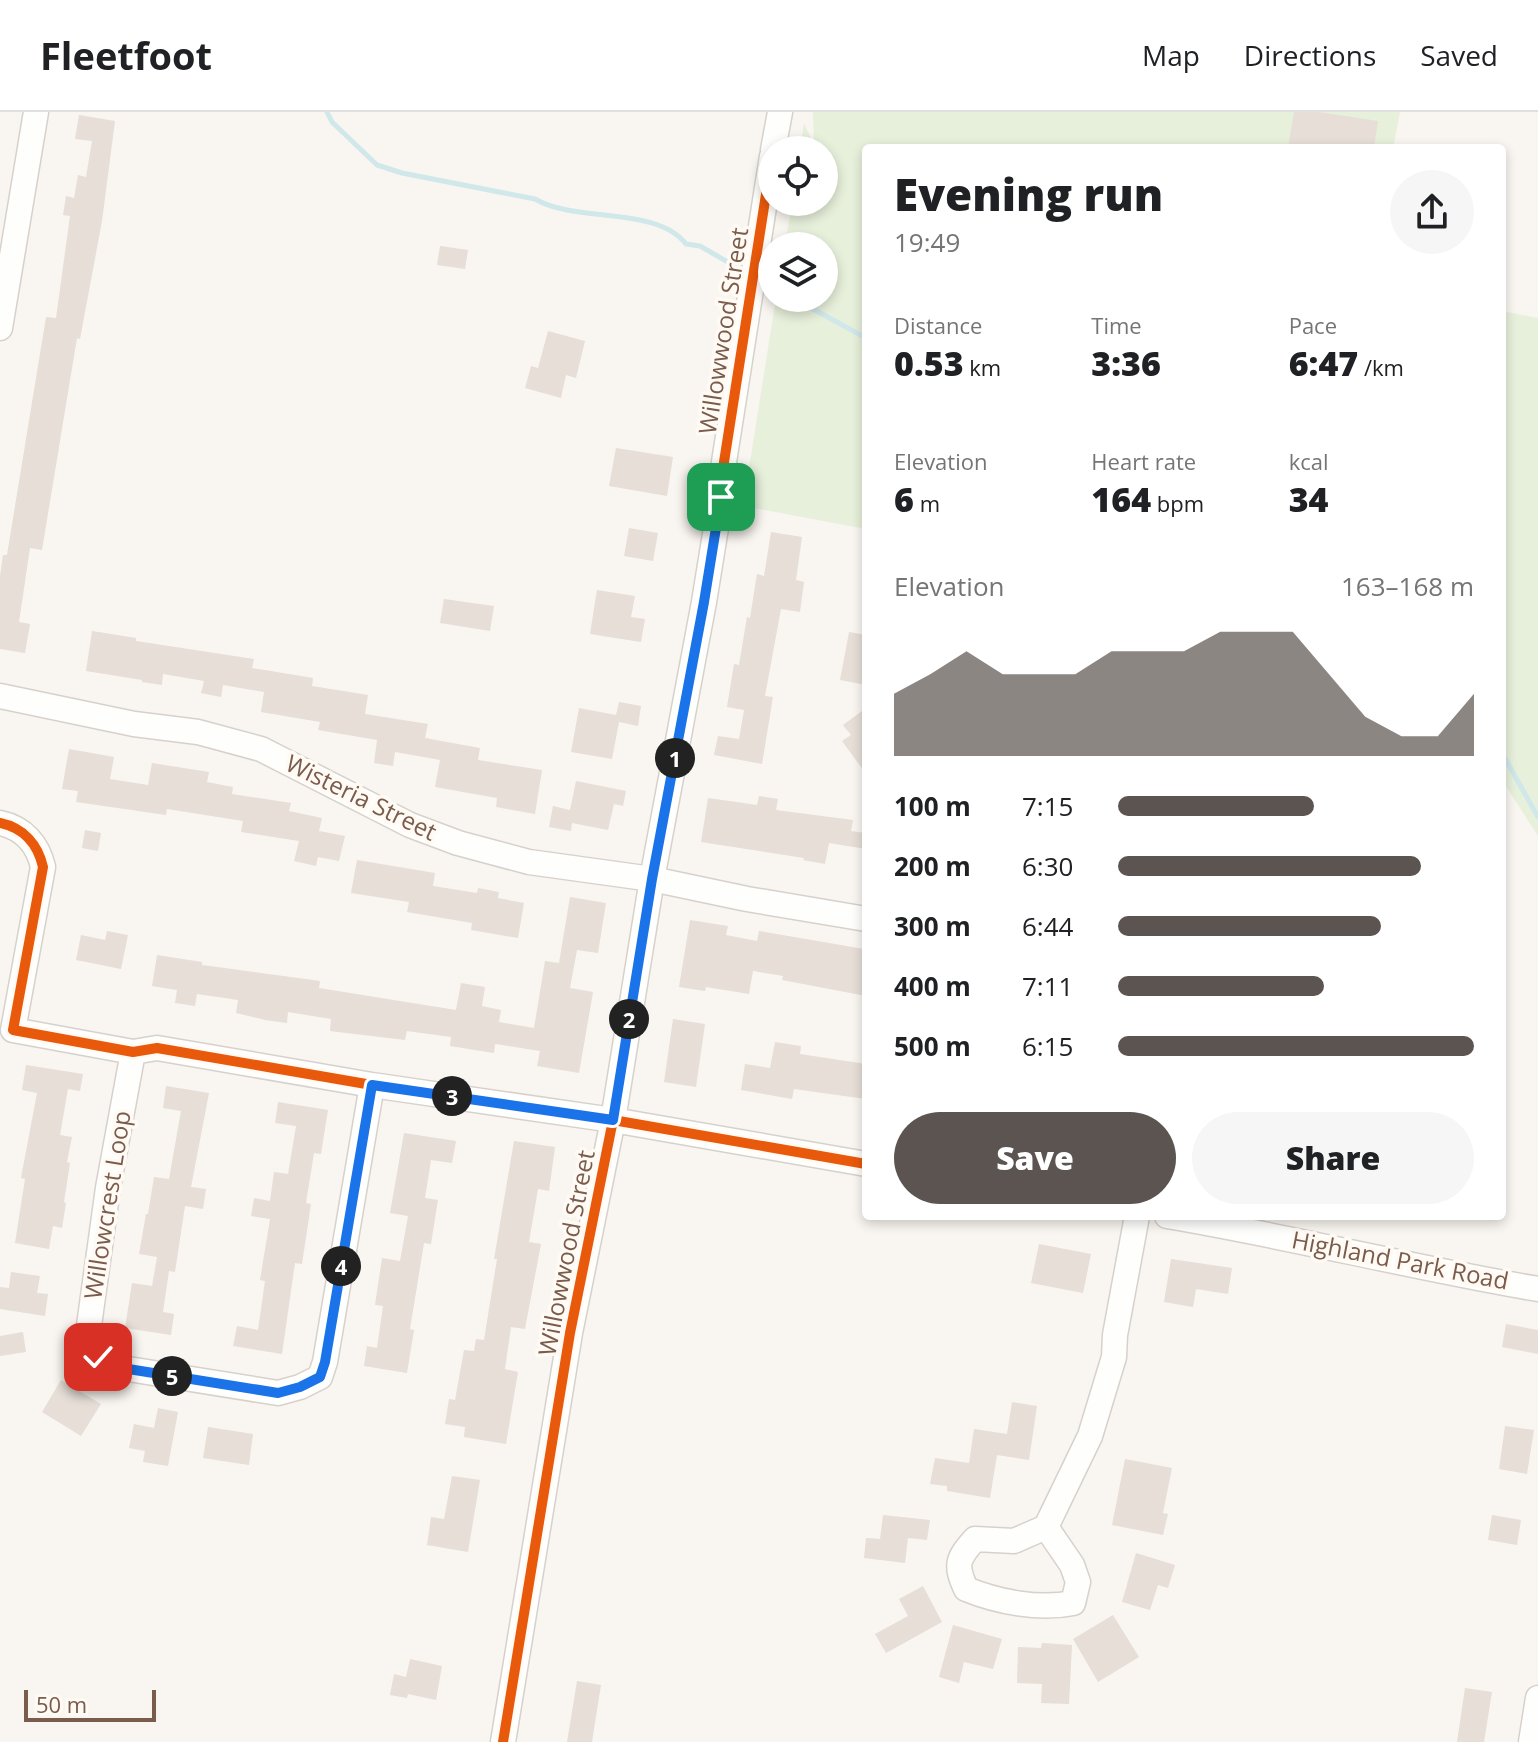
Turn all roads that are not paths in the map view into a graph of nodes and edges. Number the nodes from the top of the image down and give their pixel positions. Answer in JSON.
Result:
{"nodes":[{"id":1,"x":36,"y":112,"type":"edge"},
{"id":2,"x":780,"y":112,"type":"edge"},
{"id":3,"x":776,"y":136,"type":"edge"},
{"id":4,"x":9,"y":214,"type":"edge"},
{"id":5,"x":762,"y":216,"type":"edge"},
{"id":6,"x":0,"y":328,"type":"edge"},
{"id":7,"x":0,"y":696,"type":"edge"},
{"id":8,"x":0,"y":823,"type":"edge"},
{"id":9,"x":652,"y":879,"type":"junction"},
{"id":10,"x":862,"y":918,"type":"edge"},
{"id":11,"x":7,"y":1029,"type":"edge"},
{"id":12,"x":133,"y":1052,"type":"junction"},
{"id":13,"x":372,"y":1085,"type":"junction"},
{"id":14,"x":613,"y":1120,"type":"junction"},
{"id":15,"x":862,"y":1163,"type":"edge"},
{"id":16,"x":1136,"y":1220,"type":"edge"},
{"id":17,"x":1215,"y":1220,"type":"edge"},
{"id":18,"x":1239,"y":1222,"type":"edge"},
{"id":19,"x":1538,"y":1289,"type":"edge"},
{"id":20,"x":1046,"y":1527,"type":"junction"},
{"id":21,"x":1538,"y":1698,"type":"edge"},
{"id":22,"x":503,"y":1742,"type":"edge"},
{"id":23,"x":1531,"y":1742,"type":"edge"}],
"edges":[{"from":1,"to":4,"type":"street"},
{"from":2,"to":3,"type":"street"},
{"from":4,"to":6,"type":"street"},
{"from":5,"to":9,"type":"street","name":"Willowwood Street"},
{"from":7,"to":9,"type":"street","name":"Wisteria Street"},
{"from":8,"to":11,"type":"street"},
{"from":9,"to":10,"type":"street","name":"Wisteria Street"},
{"from":9,"to":14,"type":"street","name":"Willowwood Street"},
{"from":11,"to":12,"type":"street"},
{"from":12,"to":13,"type":"street"},
{"from":12,"to":13,"type":"street","name":"Willowcrest Loop"},
{"from":13,"to":14,"type":"street"},
{"from":14,"to":15,"type":"street"},
{"from":14,"to":22,"type":"street","name":"Willowwood Street"},
{"from":16,"to":20,"type":"street"},
{"from":17,"to":18,"type":"street","name":"Highland Park Road"},
{"from":18,"to":19,"type":"street","name":"Highland Park Road"},
{"from":20,"to":20,"type":"street"},
{"from":21,"to":23,"type":"street"}]}
